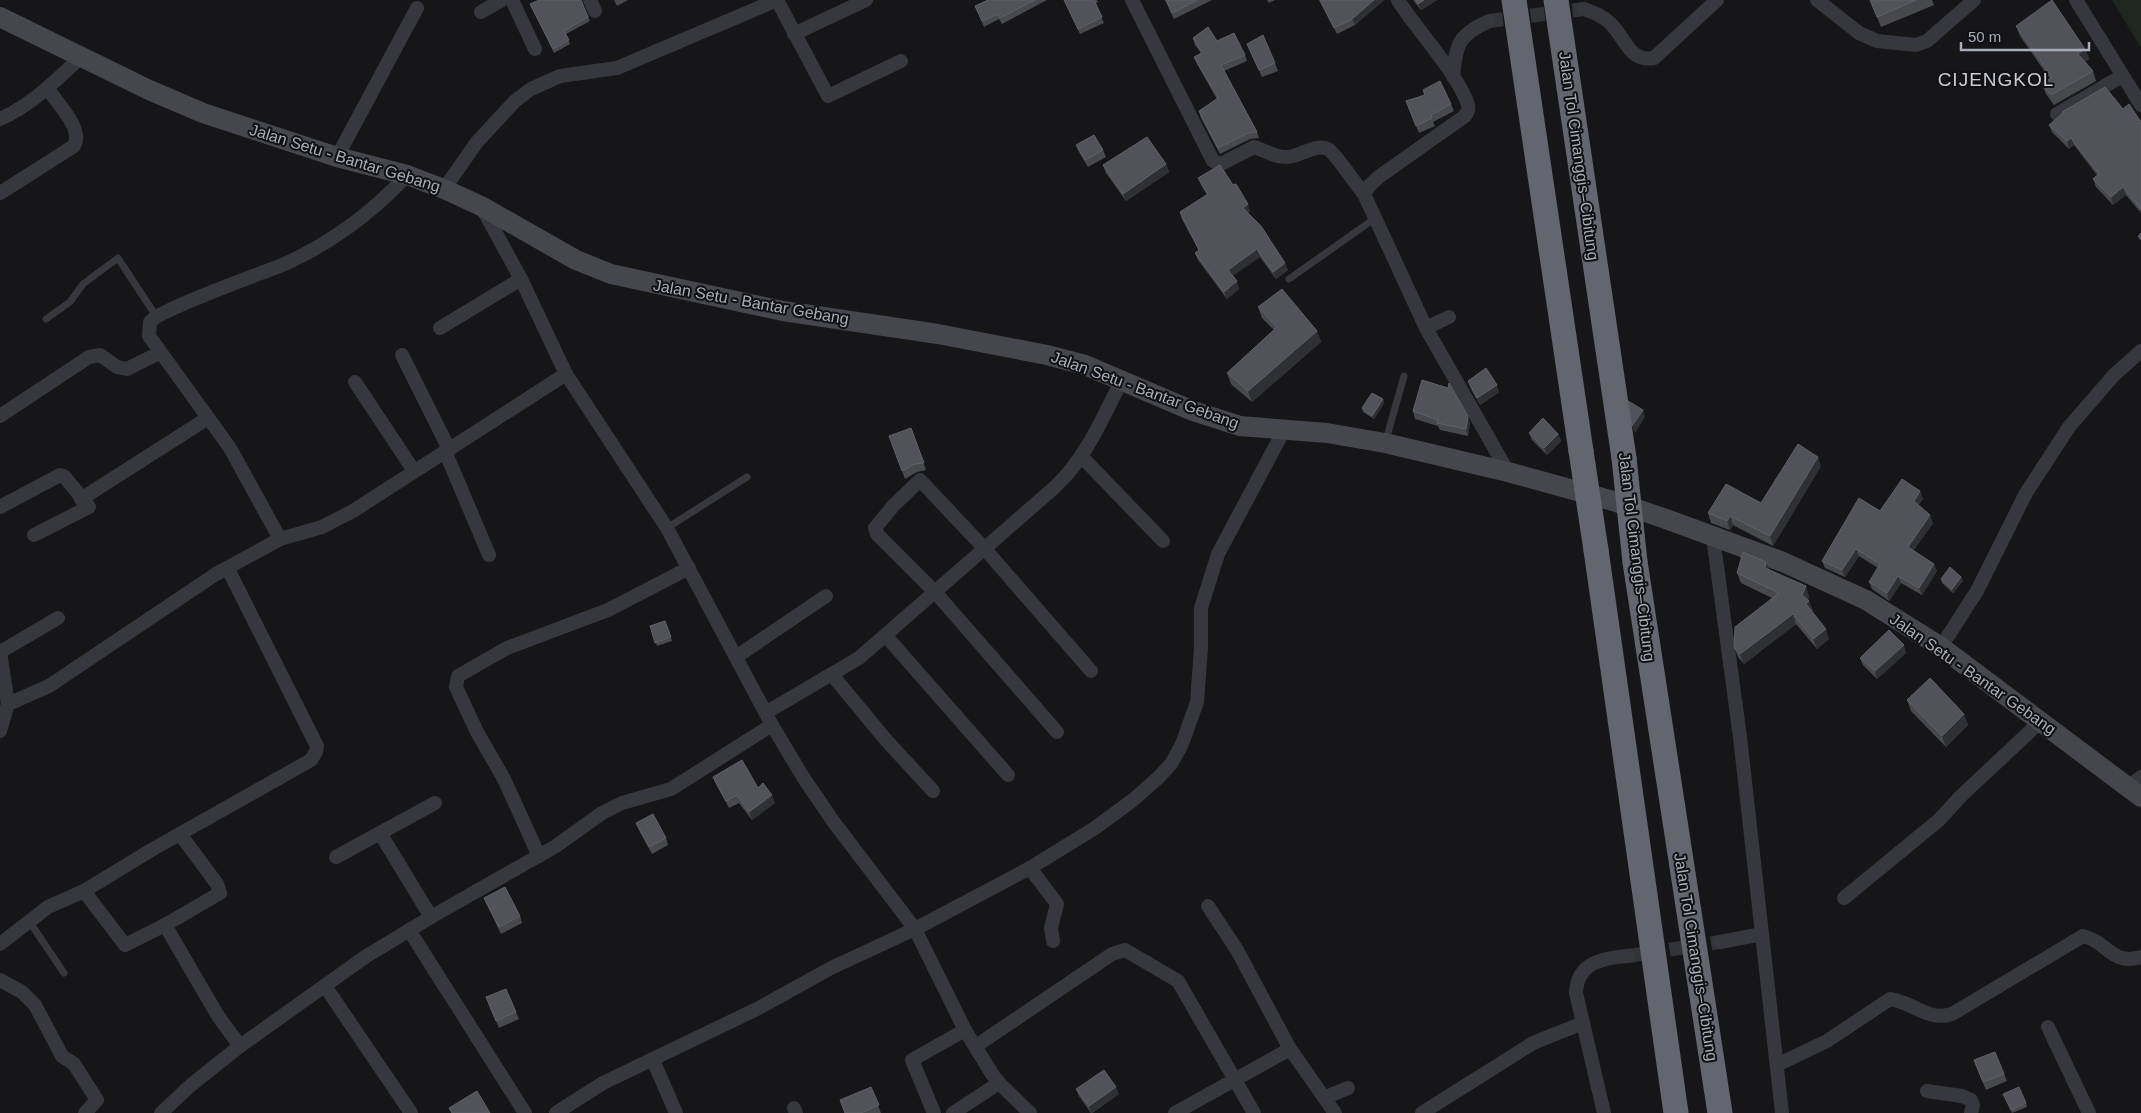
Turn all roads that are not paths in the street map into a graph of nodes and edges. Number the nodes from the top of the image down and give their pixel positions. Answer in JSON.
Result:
{"nodes":[{"id":1,"x":502,"y":0,"type":"edge"},
{"id":2,"x":512,"y":0,"type":"edge"},
{"id":3,"x":777,"y":0,"type":"edge"},
{"id":4,"x":866,"y":0,"type":"edge"},
{"id":5,"x":1132,"y":0,"type":"edge"},
{"id":6,"x":1398,"y":0,"type":"edge"},
{"id":7,"x":1514,"y":0,"type":"edge"},
{"id":8,"x":1556,"y":0,"type":"edge"},
{"id":9,"x":1717,"y":0,"type":"edge"},
{"id":10,"x":1817,"y":0,"type":"edge"},
{"id":11,"x":1974,"y":0,"type":"edge"},
{"id":12,"x":2076,"y":0,"type":"edge"},
{"id":13,"x":417,"y":8,"type":"dead end"},
{"id":14,"x":1584,"y":9,"type":"tunnel mouth"},
{"id":15,"x":481,"y":12,"type":"dead end"},
{"id":16,"x":0,"y":17,"type":"edge"},
{"id":17,"x":1489,"y":21,"type":"tunnel mouth"},
{"id":18,"x":794,"y":34,"type":"junction"},
{"id":19,"x":535,"y":48,"type":"dead end"},
{"id":20,"x":82,"y":56,"type":"junction"},
{"id":21,"x":901,"y":61,"type":"dead end"},
{"id":22,"x":2122,"y":76,"type":"junction"},
{"id":23,"x":1453,"y":77,"type":"junction"},
{"id":24,"x":48,"y":89,"type":"junction"},
{"id":25,"x":2141,"y":105,"type":"edge"},
{"id":26,"x":2057,"y":114,"type":"dead end"},
{"id":27,"x":0,"y":118,"type":"edge"},
{"id":28,"x":337,"y":157,"type":"junction"},
{"id":29,"x":407,"y":175,"type":"junction"},
{"id":30,"x":444,"y":189,"type":"junction"},
{"id":31,"x":0,"y":193,"type":"edge"},
{"id":32,"x":1364,"y":194,"type":"junction"},
{"id":33,"x":481,"y":206,"type":"junction"},
{"id":34,"x":1374,"y":219,"type":"junction"},
{"id":35,"x":1289,"y":278,"type":"dead end"},
{"id":36,"x":521,"y":279,"type":"junction"},
{"id":37,"x":156,"y":316,"type":"junction"},
{"id":38,"x":1449,"y":317,"type":"dead end"},
{"id":39,"x":46,"y":319,"type":"dead end"},
{"id":40,"x":440,"y":328,"type":"dead end"},
{"id":41,"x":1426,"y":328,"type":"junction"},
{"id":42,"x":2141,"y":351,"type":"edge"},
{"id":43,"x":159,"y":353,"type":"junction"},
{"id":44,"x":402,"y":355,"type":"dead end"},
{"id":45,"x":566,"y":374,"type":"junction"},
{"id":46,"x":1404,"y":376,"type":"dead end"},
{"id":47,"x":1122,"y":380,"type":"junction"},
{"id":48,"x":355,"y":382,"type":"dead end"},
{"id":49,"x":0,"y":416,"type":"edge"},
{"id":50,"x":208,"y":418,"type":"junction"},
{"id":51,"x":1284,"y":430,"type":"junction"},
{"id":52,"x":1385,"y":443,"type":"junction"},
{"id":53,"x":447,"y":450,"type":"junction"},
{"id":54,"x":1082,"y":457,"type":"junction"},
{"id":55,"x":414,"y":471,"type":"junction"},
{"id":56,"x":1508,"y":472,"type":"junction"},
{"id":57,"x":747,"y":477,"type":"dead end"},
{"id":58,"x":82,"y":499,"type":"junction"},
{"id":59,"x":0,"y":507,"type":"edge"},
{"id":60,"x":667,"y":528,"type":"junction"},
{"id":61,"x":34,"y":535,"type":"dead end"},
{"id":62,"x":1713,"y":537,"type":"junction"},
{"id":63,"x":280,"y":539,"type":"junction"},
{"id":64,"x":1163,"y":541,"type":"dead end"},
{"id":65,"x":984,"y":548,"type":"junction"},
{"id":66,"x":489,"y":554,"type":"dead end"},
{"id":67,"x":689,"y":568,"type":"junction"},
{"id":68,"x":228,"y":569,"type":"junction"},
{"id":69,"x":934,"y":592,"type":"junction"},
{"id":70,"x":826,"y":596,"type":"dead end"},
{"id":71,"x":58,"y":618,"type":"dead end"},
{"id":72,"x":886,"y":636,"type":"junction"},
{"id":73,"x":1941,"y":647,"type":"junction"},
{"id":74,"x":736,"y":657,"type":"junction"},
{"id":75,"x":0,"y":658,"type":"edge"},
{"id":76,"x":1091,"y":671,"type":"dead end"},
{"id":77,"x":833,"y":676,"type":"junction"},
{"id":78,"x":8,"y":704,"type":"junction"},
{"id":79,"x":770,"y":719,"type":"junction"},
{"id":80,"x":2040,"y":722,"type":"junction"},
{"id":81,"x":0,"y":731,"type":"edge"},
{"id":82,"x":1056,"y":732,"type":"dead end"},
{"id":83,"x":1008,"y":775,"type":"dead end"},
{"id":84,"x":2137,"y":787,"type":"edge"},
{"id":85,"x":933,"y":791,"type":"dead end"},
{"id":86,"x":435,"y":803,"type":"dead end"},
{"id":87,"x":380,"y":833,"type":"junction"},
{"id":88,"x":180,"y":834,"type":"junction"},
{"id":89,"x":539,"y":856,"type":"junction"},
{"id":90,"x":336,"y":857,"type":"dead end"},
{"id":91,"x":1030,"y":868,"type":"junction"},
{"id":92,"x":84,"y":891,"type":"junction"},
{"id":93,"x":1844,"y":898,"type":"dead end"},
{"id":94,"x":1208,"y":906,"type":"dead end"},
{"id":95,"x":430,"y":916,"type":"junction"},
{"id":96,"x":28,"y":921,"type":"junction"},
{"id":97,"x":165,"y":925,"type":"junction"},
{"id":98,"x":915,"y":929,"type":"junction"},
{"id":99,"x":408,"y":930,"type":"junction"},
{"id":100,"x":1762,"y":934,"type":"junction"},
{"id":101,"x":1053,"y":941,"type":"dead end"},
{"id":102,"x":1720,"y":942,"type":"tunnel mouth"},
{"id":103,"x":0,"y":944,"type":"edge"},
{"id":104,"x":1628,"y":956,"type":"tunnel mouth"},
{"id":105,"x":2141,"y":957,"type":"edge"},
{"id":106,"x":64,"y":973,"type":"dead end"},
{"id":107,"x":0,"y":980,"type":"edge"},
{"id":108,"x":325,"y":986,"type":"junction"},
{"id":109,"x":1583,"y":1023,"type":"junction"},
{"id":110,"x":2048,"y":1027,"type":"dead end"},
{"id":111,"x":965,"y":1030,"type":"junction"},
{"id":112,"x":240,"y":1046,"type":"junction"},
{"id":113,"x":976,"y":1046,"type":"junction"},
{"id":114,"x":1290,"y":1049,"type":"junction"},
{"id":115,"x":653,"y":1060,"type":"junction"},
{"id":116,"x":1777,"y":1065,"type":"junction"},
{"id":117,"x":1234,"y":1080,"type":"junction"},
{"id":118,"x":999,"y":1083,"type":"junction"},
{"id":119,"x":1348,"y":1088,"type":"dead end"},
{"id":120,"x":1927,"y":1091,"type":"dead end"},
{"id":121,"x":1326,"y":1097,"type":"junction"},
{"id":122,"x":1439,"y":1109,"type":"edge"},
{"id":123,"x":1026,"y":1112,"type":"edge"},
{"id":124,"x":85,"y":1113,"type":"edge"},
{"id":125,"x":162,"y":1113,"type":"edge"},
{"id":126,"x":410,"y":1113,"type":"edge"},
{"id":127,"x":525,"y":1113,"type":"edge"},
{"id":128,"x":556,"y":1113,"type":"edge"},
{"id":129,"x":676,"y":1113,"type":"edge"},
{"id":130,"x":934,"y":1113,"type":"edge"},
{"id":131,"x":953,"y":1113,"type":"edge"},
{"id":132,"x":1174,"y":1113,"type":"edge"},
{"id":133,"x":1254,"y":1113,"type":"edge"},
{"id":134,"x":1335,"y":1113,"type":"edge"},
{"id":135,"x":1422,"y":1113,"type":"edge"},
{"id":136,"x":1604,"y":1113,"type":"edge"},
{"id":137,"x":1676,"y":1113,"type":"edge"},
{"id":138,"x":1720,"y":1113,"type":"edge"},
{"id":139,"x":1782,"y":1113,"type":"edge"},
{"id":140,"x":1971,"y":1113,"type":"edge"},
{"id":141,"x":2089,"y":1113,"type":"edge"}],
"edges":[{"from":1,"to":15,"type":"street"},
{"from":2,"to":19,"type":"street"},
{"from":3,"to":18,"type":"street"},
{"from":3,"to":30,"type":"street"},
{"from":4,"to":18,"type":"street"},
{"from":5,"to":32,"type":"street"},
{"from":6,"to":23,"type":"street"},
{"from":7,"to":137,"type":"highway","bridge":true},
{"from":8,"to":138,"type":"highway","name":"Jalan Tol Cimanggis–Cibitung","bridge":true},
{"from":9,"to":14,"type":"street"},
{"from":10,"to":11,"type":"street"},
{"from":12,"to":22,"type":"street"},
{"from":13,"to":28,"type":"street"},
{"from":16,"to":20,"type":"main road","name":"Jalan Setu - Bantar Gebang"},
{"from":17,"to":23,"type":"street"},
{"from":18,"to":21,"type":"street"},
{"from":20,"to":24,"type":"street"},
{"from":20,"to":28,"type":"main road","name":"Jalan Setu - Bantar Gebang"},
{"from":22,"to":25,"type":"street"},
{"from":22,"to":26,"type":"street"},
{"from":23,"to":32,"type":"street"},
{"from":24,"to":27,"type":"street"},
{"from":24,"to":31,"type":"street"},
{"from":28,"to":29,"type":"main road","name":"Jalan Setu - Bantar Gebang"},
{"from":29,"to":30,"type":"main road","name":"Jalan Setu - Bantar Gebang"},
{"from":29,"to":37,"type":"street"},
{"from":30,"to":33,"type":"main road","name":"Jalan Setu - Bantar Gebang"},
{"from":32,"to":34,"type":"street"},
{"from":33,"to":36,"type":"street"},
{"from":33,"to":47,"type":"main road","name":"Jalan Setu - Bantar Gebang"},
{"from":34,"to":35,"type":"lane"},
{"from":34,"to":41,"type":"street"},
{"from":36,"to":40,"type":"street"},
{"from":36,"to":45,"type":"street"},
{"from":37,"to":39,"type":"lane"},
{"from":37,"to":43,"type":"street"},
{"from":38,"to":41,"type":"street"},
{"from":41,"to":56,"type":"street"},
{"from":42,"to":73,"type":"street"},
{"from":43,"to":49,"type":"street"},
{"from":43,"to":50,"type":"street"},
{"from":44,"to":53,"type":"street"},
{"from":45,"to":53,"type":"street"},
{"from":45,"to":60,"type":"street"},
{"from":46,"to":52,"type":"lane"},
{"from":47,"to":51,"type":"main road","name":"Jalan Setu - Bantar Gebang"},
{"from":47,"to":54,"type":"street"},
{"from":48,"to":55,"type":"street"},
{"from":50,"to":58,"type":"street"},
{"from":50,"to":63,"type":"street"},
{"from":51,"to":52,"type":"main road","name":"Jalan Setu - Bantar Gebang"},
{"from":51,"to":91,"type":"street"},
{"from":52,"to":56,"type":"main road","name":"Jalan Setu - Bantar Gebang"},
{"from":53,"to":55,"type":"street"},
{"from":53,"to":66,"type":"street"},
{"from":54,"to":64,"type":"street"},
{"from":54,"to":65,"type":"street"},
{"from":55,"to":63,"type":"street"},
{"from":56,"to":62,"type":"main road","name":"Jalan Setu - Bantar Gebang"},
{"from":57,"to":60,"type":"lane"},
{"from":58,"to":59,"type":"street"},
{"from":58,"to":61,"type":"street"},
{"from":60,"to":67,"type":"street"},
{"from":62,"to":73,"type":"main road","name":"Jalan Setu - Bantar Gebang"},
{"from":62,"to":100,"type":"street"},
{"from":63,"to":68,"type":"street"},
{"from":65,"to":69,"type":"street"},
{"from":65,"to":69,"type":"street"},
{"from":65,"to":76,"type":"street"},
{"from":67,"to":74,"type":"street"},
{"from":67,"to":89,"type":"street"},
{"from":68,"to":78,"type":"street"},
{"from":68,"to":88,"type":"street"},
{"from":69,"to":72,"type":"street"},
{"from":69,"to":82,"type":"street"},
{"from":70,"to":74,"type":"street"},
{"from":71,"to":75,"type":"street"},
{"from":72,"to":77,"type":"street"},
{"from":72,"to":83,"type":"street"},
{"from":73,"to":80,"type":"main road","name":"Jalan Setu - Bantar Gebang"},
{"from":74,"to":79,"type":"street"},
{"from":75,"to":78,"type":"street"},
{"from":77,"to":79,"type":"street"},
{"from":77,"to":85,"type":"street"},
{"from":78,"to":81,"type":"street"},
{"from":79,"to":89,"type":"street"},
{"from":79,"to":98,"type":"street"},
{"from":80,"to":84,"type":"main road","name":"Jalan Setu - Bantar Gebang"},
{"from":80,"to":93,"type":"street"},
{"from":86,"to":87,"type":"street"},
{"from":87,"to":90,"type":"street"},
{"from":87,"to":95,"type":"street"},
{"from":88,"to":92,"type":"street"},
{"from":88,"to":97,"type":"street"},
{"from":89,"to":95,"type":"street"},
{"from":91,"to":98,"type":"street"},
{"from":91,"to":101,"type":"street"},
{"from":92,"to":96,"type":"street"},
{"from":92,"to":97,"type":"street"},
{"from":94,"to":114,"type":"street"},
{"from":95,"to":99,"type":"street"},
{"from":96,"to":103,"type":"street"},
{"from":96,"to":106,"type":"lane"},
{"from":97,"to":112,"type":"street"},
{"from":98,"to":111,"type":"street"},
{"from":98,"to":115,"type":"street"},
{"from":99,"to":108,"type":"street"},
{"from":99,"to":127,"type":"street"},
{"from":100,"to":102,"type":"street"},
{"from":100,"to":116,"type":"street"},
{"from":104,"to":109,"type":"street"},
{"from":105,"to":116,"type":"street"},
{"from":107,"to":124,"type":"street"},
{"from":108,"to":112,"type":"street"},
{"from":108,"to":126,"type":"street"},
{"from":109,"to":122,"type":"street"},
{"from":109,"to":136,"type":"street"},
{"from":110,"to":141,"type":"street"},
{"from":111,"to":113,"type":"street"},
{"from":111,"to":130,"type":"street"},
{"from":112,"to":125,"type":"street"},
{"from":113,"to":117,"type":"street"},
{"from":113,"to":118,"type":"street"},
{"from":114,"to":117,"type":"street"},
{"from":114,"to":121,"type":"street"},
{"from":115,"to":128,"type":"street"},
{"from":115,"to":129,"type":"street"},
{"from":116,"to":139,"type":"street"},
{"from":117,"to":132,"type":"street"},
{"from":117,"to":133,"type":"street"},
{"from":118,"to":123,"type":"street"},
{"from":118,"to":131,"type":"street"},
{"from":119,"to":121,"type":"street"},
{"from":120,"to":140,"type":"street"},
{"from":121,"to":134,"type":"street"},
{"from":122,"to":135,"type":"street"}]}
